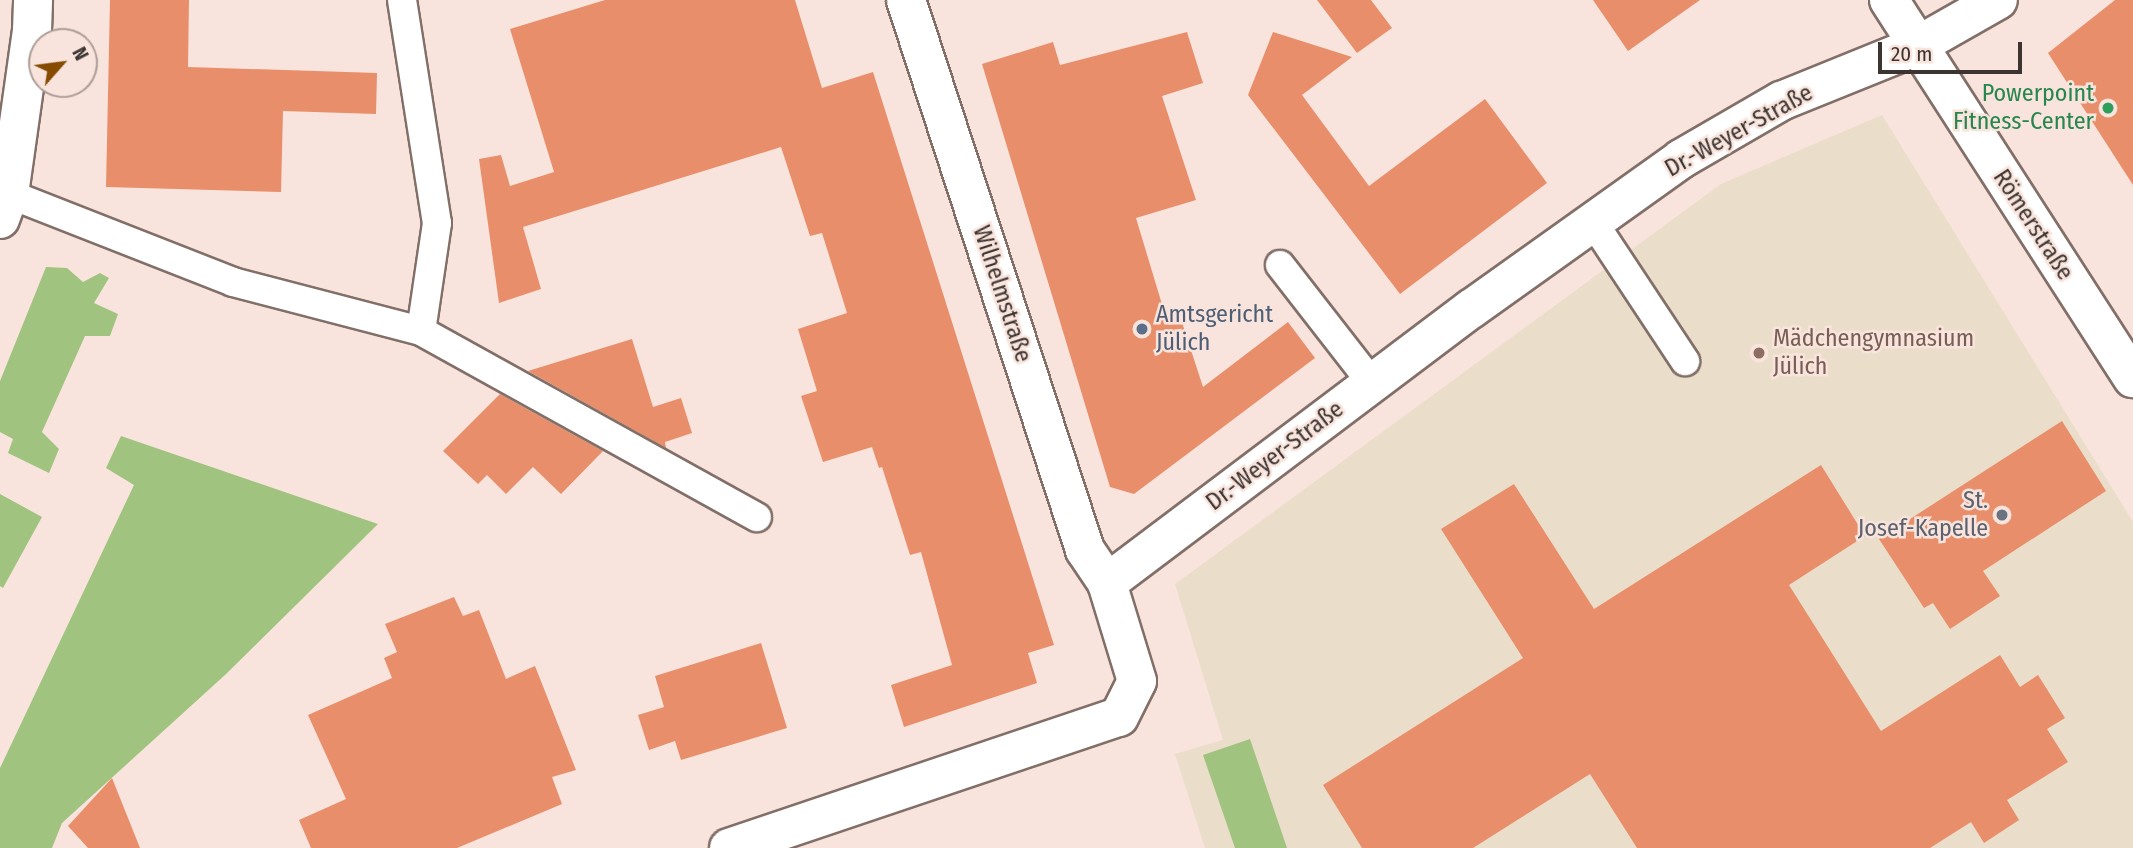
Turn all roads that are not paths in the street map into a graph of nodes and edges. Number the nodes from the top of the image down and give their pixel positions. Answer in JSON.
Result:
{"nodes":[{"id":1,"x":33,"y":0,"type":"edge"},
{"id":2,"x":402,"y":0,"type":"edge"},
{"id":3,"x":906,"y":0,"type":"edge"},
{"id":4,"x":1889,"y":0,"type":"edge"},
{"id":5,"x":1998,"y":0,"type":"edge"},
{"id":6,"x":1917,"y":46,"type":"junction"},
{"id":7,"x":4,"y":207,"type":"edge"},
{"id":8,"x":1593,"y":222,"type":"junction"},
{"id":9,"x":1280,"y":265,"type":"dead end"},
{"id":10,"x":421,"y":331,"type":"junction"},
{"id":11,"x":1685,"y":361,"type":"dead end"},
{"id":12,"x":2133,"y":378,"type":"edge"},
{"id":13,"x":1372,"y":383,"type":"junction"},
{"id":14,"x":757,"y":517,"type":"dead end"},
{"id":15,"x":1107,"y":583,"type":"junction"},
{"id":16,"x":729,"y":848,"type":"edge"}],
"edges":[{"from":1,"to":7,"type":"street"},
{"from":2,"to":10,"type":"lane"},
{"from":3,"to":15,"type":"street","name":"Wilhelmstraße"},
{"from":4,"to":6,"type":"street","name":"Römerstraße"},
{"from":5,"to":6,"type":"street","name":"Dr.-Weyer-Straße"},
{"from":6,"to":8,"type":"street","name":"Dr.-Weyer-Straße"},
{"from":6,"to":12,"type":"street","name":"Römerstraße"},
{"from":7,"to":10,"type":"lane"},
{"from":8,"to":11,"type":"lane"},
{"from":8,"to":13,"type":"street","name":"Dr.-Weyer-Straße"},
{"from":9,"to":13,"type":"lane"},
{"from":10,"to":14,"type":"lane"},
{"from":13,"to":15,"type":"street","name":"Dr.-Weyer-Straße"},
{"from":15,"to":16,"type":"street"}]}
